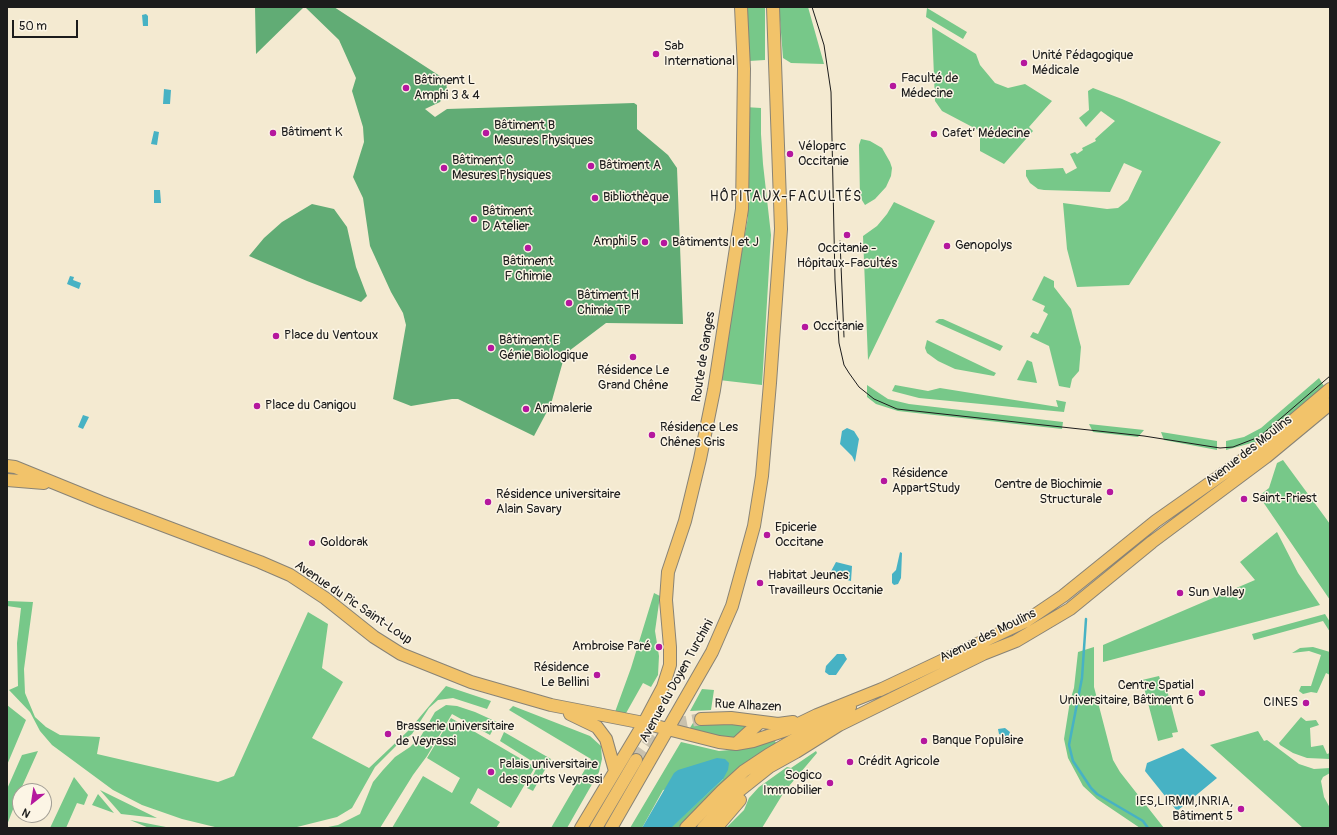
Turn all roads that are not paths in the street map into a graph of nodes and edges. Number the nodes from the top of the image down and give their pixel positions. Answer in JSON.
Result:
{"nodes":[{"id":1,"x":741,"y":7,"type":"edge"},
{"id":2,"x":773,"y":7,"type":"edge"},
{"id":3,"x":1330,"y":389,"type":"edge"},
{"id":4,"x":1330,"y":404,"type":"edge"},
{"id":5,"x":7,"y":466,"type":"edge"},
{"id":6,"x":7,"y":480,"type":"edge"},
{"id":7,"x":51,"y":482,"type":"junction"},
{"id":8,"x":887,"y":687,"type":"junction"},
{"id":9,"x":551,"y":705,"type":"junction"},
{"id":10,"x":817,"y":715,"type":"junction"},
{"id":11,"x":701,"y":719,"type":"tunnel mouth"},
{"id":12,"x":760,"y":722,"type":"junction"},
{"id":13,"x":644,"y":723,"type":"junction"},
{"id":14,"x":666,"y":729,"type":"junction"},
{"id":15,"x":736,"y":744,"type":"junction"},
{"id":16,"x":796,"y":752,"type":"junction"},
{"id":17,"x":636,"y":760,"type":"tunnel mouth"},
{"id":18,"x":615,"y":771,"type":"junction"},
{"id":19,"x":581,"y":828,"type":"edge"},
{"id":20,"x":596,"y":828,"type":"edge"},
{"id":21,"x":611,"y":828,"type":"edge"},
{"id":22,"x":686,"y":828,"type":"edge"},
{"id":23,"x":703,"y":828,"type":"edge"},
{"id":24,"x":716,"y":828,"type":"edge"}],
"edges":[{"from":1,"to":13,"type":"main road","name":"Route de Ganges"},
{"from":2,"to":14,"type":"main road","name":"Avenue du Doyen Turchini"},
{"from":3,"to":8,"type":"main road","name":"Avenue des Moulins"},
{"from":4,"to":16,"type":"main road","name":"Avenue des Moulins"},
{"from":5,"to":7,"type":"main road","name":"Avenue du Pic Saint-Loup"},
{"from":6,"to":7,"type":"main road","name":"Avenue du Pic Saint-Loup"},
{"from":7,"to":9,"type":"main road","name":"Avenue du Pic Saint-Loup"},
{"from":8,"to":10,"type":"main road","name":"Avenue des Moulins"},
{"from":8,"to":22,"type":"main road","name":"Avenue des Moulins"},
{"from":9,"to":13,"type":"main road","name":"Avenue du Pic Saint-Loup"},
{"from":9,"to":18,"type":"main road","name":"Avenue du Pic Saint-Loup"},
{"from":10,"to":12,"type":"main road","name":"Rue Alhazen"},
{"from":10,"to":15,"type":"main road","name":"Avenue des Moulins"},
{"from":11,"to":12,"type":"main road","name":"Rue Alhazen"},
{"from":12,"to":15,"type":"main road"},
{"from":13,"to":14,"type":"main road","name":"Avenue du Pic Saint-Loup"},
{"from":13,"to":18,"type":"main road","name":"Route de Ganges"},
{"from":14,"to":15,"type":"main road","name":"Avenue des Moulins"},
{"from":14,"to":21,"type":"main road","name":"Avenue du Doyen Turchini"},
{"from":16,"to":23,"type":"main road","name":"Avenue des Moulins"},
{"from":16,"to":24,"type":"main road"},
{"from":17,"to":20,"type":"main road"},
{"from":18,"to":19,"type":"main road","name":"Route de Ganges"}]}
